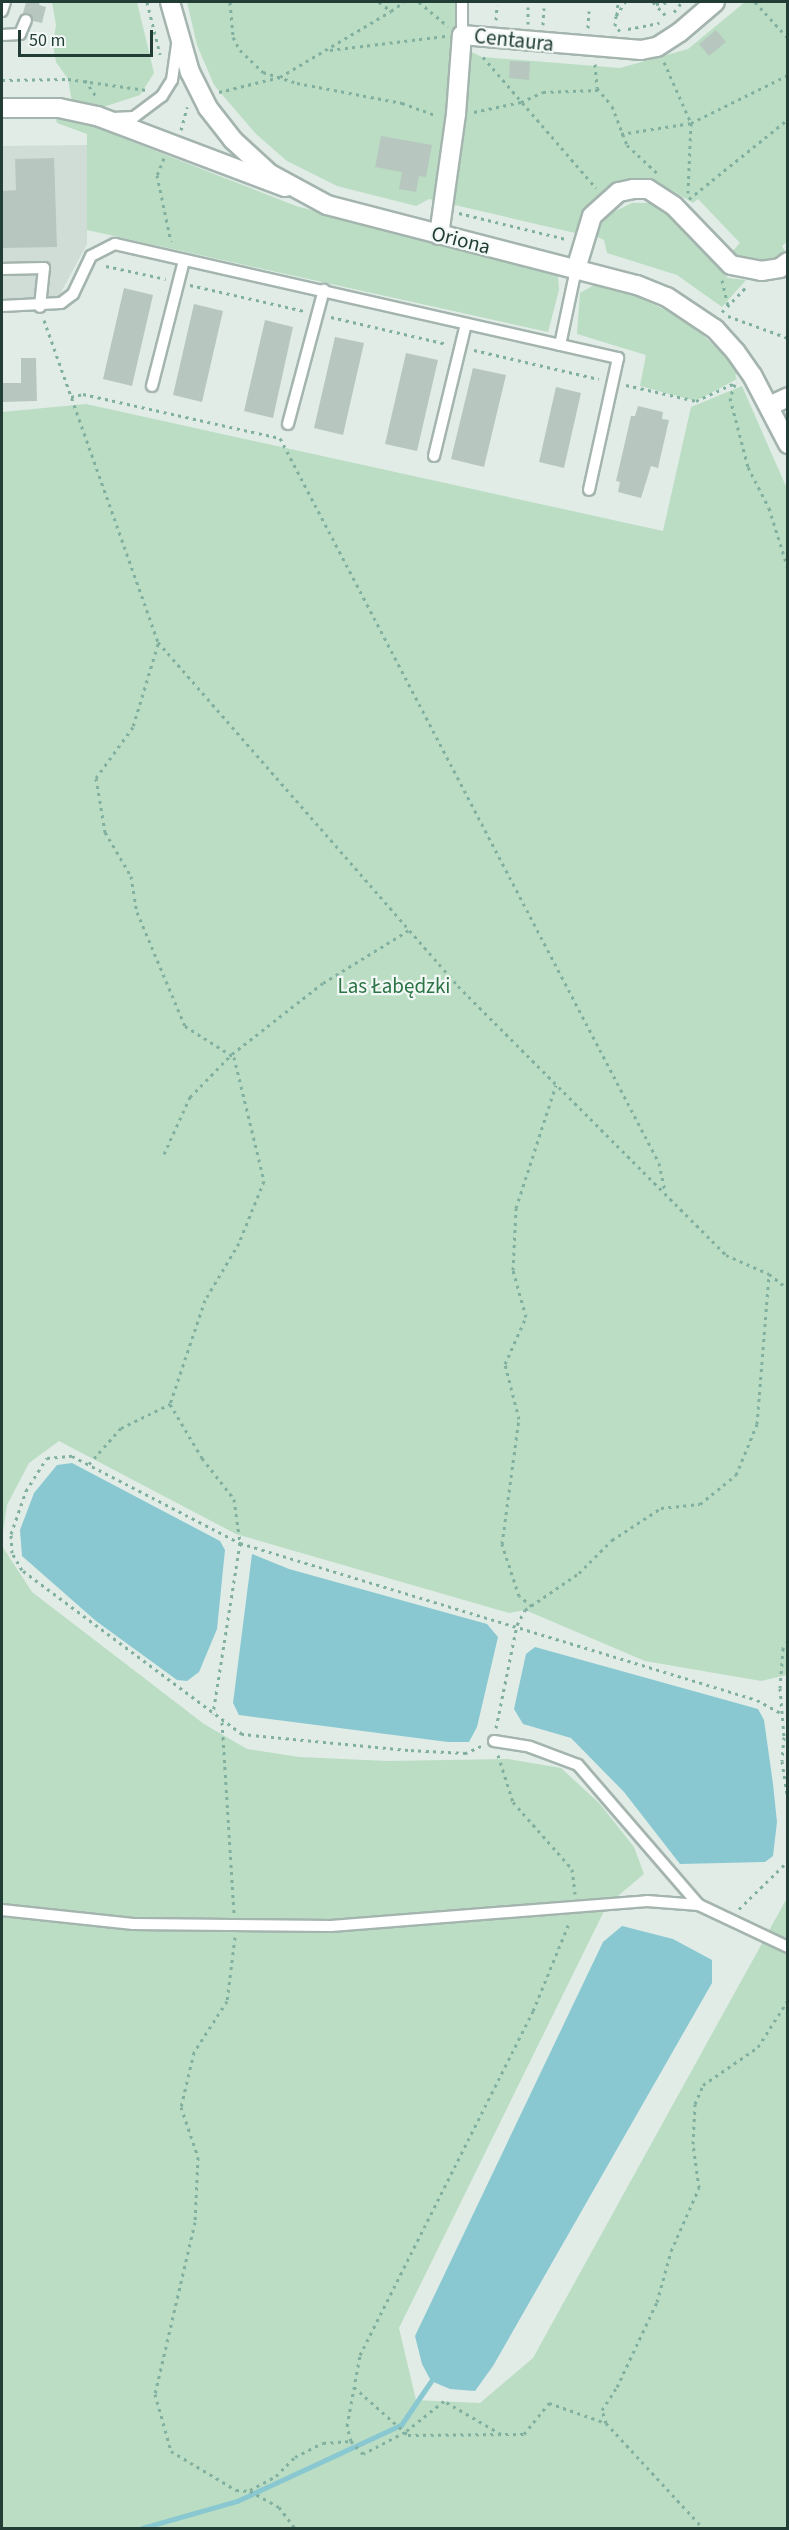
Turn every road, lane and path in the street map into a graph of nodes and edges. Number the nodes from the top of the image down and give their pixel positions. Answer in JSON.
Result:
{"nodes":[{"id":1,"x":5,"y":2,"type":"edge"},
{"id":2,"x":147,"y":2,"type":"edge"},
{"id":3,"x":170,"y":2,"type":"edge"},
{"id":4,"x":230,"y":2,"type":"edge"},
{"id":5,"x":379,"y":2,"type":"edge"},
{"id":6,"x":404,"y":2,"type":"edge"},
{"id":7,"x":419,"y":2,"type":"edge"},
{"id":8,"x":462,"y":2,"type":"edge"},
{"id":9,"x":618,"y":2,"type":"edge"},
{"id":10,"x":626,"y":2,"type":"edge"},
{"id":11,"x":670,"y":2,"type":"edge"},
{"id":12,"x":679,"y":2,"type":"edge"},
{"id":13,"x":715,"y":2,"type":"edge"},
{"id":14,"x":755,"y":2,"type":"edge"},
{"id":15,"x":654,"y":3,"type":"edge"},
{"id":16,"x":497,"y":5,"type":"dead end"},
{"id":17,"x":528,"y":8,"type":"dead end"},
{"id":18,"x":544,"y":9,"type":"dead end"},
{"id":19,"x":2,"y":11,"type":"edge"},
{"id":20,"x":391,"y":11,"type":"junction"},
{"id":21,"x":589,"y":11,"type":"dead end"},
{"id":22,"x":616,"y":16,"type":"junction"},
{"id":23,"x":26,"y":20,"type":"dead end"},
{"id":24,"x":496,"y":21,"type":"dead end"},
{"id":25,"x":528,"y":24,"type":"dead end"},
{"id":26,"x":543,"y":25,"type":"dead end"},
{"id":27,"x":674,"y":25,"type":"junction"},
{"id":28,"x":588,"y":28,"type":"dead end"},
{"id":29,"x":620,"y":30,"type":"junction"},
{"id":30,"x":177,"y":33,"type":"junction"},
{"id":31,"x":2,"y":35,"type":"edge"},
{"id":32,"x":462,"y":35,"type":"junction"},
{"id":33,"x":788,"y":38,"type":"edge"},
{"id":34,"x":657,"y":47,"type":"junction"},
{"id":35,"x":326,"y":50,"type":"junction"},
{"id":36,"x":618,"y":50,"type":"junction"},
{"id":37,"x":483,"y":57,"type":"dead end"},
{"id":38,"x":595,"y":57,"type":"dead end"},
{"id":39,"x":161,"y":61,"type":"dead end"},
{"id":40,"x":788,"y":75,"type":"edge"},
{"id":41,"x":280,"y":77,"type":"junction"},
{"id":42,"x":2,"y":80,"type":"edge"},
{"id":43,"x":85,"y":80,"type":"junction"},
{"id":44,"x":153,"y":88,"type":"dead end"},
{"id":45,"x":598,"y":90,"type":"junction"},
{"id":46,"x":149,"y":93,"type":"junction"},
{"id":47,"x":189,"y":97,"type":"dead end"},
{"id":48,"x":143,"y":98,"type":"dead end"},
{"id":49,"x":222,"y":102,"type":"dead end"},
{"id":50,"x":521,"y":102,"type":"junction"},
{"id":51,"x":2,"y":108,"type":"edge"},
{"id":52,"x":99,"y":109,"type":"junction"},
{"id":53,"x":456,"y":114,"type":"junction"},
{"id":54,"x":788,"y":118,"type":"edge"},
{"id":55,"x":691,"y":123,"type":"junction"},
{"id":56,"x":621,"y":134,"type":"junction"},
{"id":57,"x":178,"y":138,"type":"dead end"},
{"id":58,"x":164,"y":158,"type":"dead end"},
{"id":59,"x":659,"y":174,"type":"dead end"},
{"id":60,"x":295,"y":191,"type":"junction"},
{"id":61,"x":681,"y":194,"type":"dead end"},
{"id":62,"x":600,"y":195,"type":"dead end"},
{"id":63,"x":685,"y":208,"type":"junction"},
{"id":64,"x":460,"y":213,"type":"dead end"},
{"id":65,"x":439,"y":235,"type":"junction"},
{"id":66,"x":574,"y":241,"type":"dead end"},
{"id":67,"x":179,"y":259,"type":"junction"},
{"id":68,"x":86,"y":261,"type":"junction"},
{"id":69,"x":788,"y":262,"type":"edge"},
{"id":70,"x":2,"y":269,"type":"edge"},
{"id":71,"x":576,"y":269,"type":"junction"},
{"id":72,"x":761,"y":271,"type":"junction"},
{"id":73,"x":178,"y":282,"type":"junction"},
{"id":74,"x":324,"y":290,"type":"junction"},
{"id":75,"x":2,"y":306,"type":"edge"},
{"id":76,"x":40,"y":307,"type":"junction"},
{"id":77,"x":317,"y":314,"type":"junction"},
{"id":78,"x":466,"y":324,"type":"junction"},
{"id":79,"x":788,"y":338,"type":"edge"},
{"id":80,"x":560,"y":345,"type":"junction"},
{"id":81,"x":460,"y":347,"type":"junction"},
{"id":82,"x":744,"y":379,"type":"junction"},
{"id":83,"x":614,"y":382,"type":"junction"},
{"id":84,"x":152,"y":386,"type":"dead end"},
{"id":85,"x":71,"y":397,"type":"junction"},
{"id":86,"x":788,"y":397,"type":"edge"},
{"id":87,"x":769,"y":406,"type":"junction"},
{"id":88,"x":288,"y":424,"type":"dead end"},
{"id":89,"x":788,"y":444,"type":"edge"},
{"id":90,"x":434,"y":456,"type":"dead end"},
{"id":91,"x":589,"y":490,"type":"dead end"},
{"id":92,"x":788,"y":569,"type":"edge"},
{"id":93,"x":158,"y":642,"type":"junction"},
{"id":94,"x":409,"y":930,"type":"junction"},
{"id":95,"x":232,"y":1054,"type":"junction"},
{"id":96,"x":556,"y":1085,"type":"junction"},
{"id":97,"x":164,"y":1154,"type":"dead end"},
{"id":98,"x":665,"y":1194,"type":"junction"},
{"id":99,"x":769,"y":1274,"type":"junction"},
{"id":100,"x":788,"y":1289,"type":"edge"},
{"id":101,"x":171,"y":1404,"type":"junction"},
{"id":102,"x":89,"y":1464,"type":"junction"},
{"id":103,"x":240,"y":1543,"type":"junction"},
{"id":104,"x":532,"y":1606,"type":"junction"},
{"id":105,"x":517,"y":1625,"type":"junction"},
{"id":106,"x":788,"y":1641,"type":"edge"},
{"id":107,"x":213,"y":1714,"type":"junction"},
{"id":108,"x":782,"y":1714,"type":"junction"},
{"id":109,"x":222,"y":1720,"type":"junction"},
{"id":110,"x":494,"y":1741,"type":"junction"},
{"id":111,"x":788,"y":1801,"type":"edge"},
{"id":112,"x":788,"y":1861,"type":"edge"},
{"id":113,"x":699,"y":1905,"type":"junction"},
{"id":114,"x":576,"y":1907,"type":"junction"},
{"id":115,"x":2,"y":1910,"type":"edge"},
{"id":116,"x":729,"y":1918,"type":"junction"},
{"id":117,"x":234,"y":1925,"type":"junction"},
{"id":118,"x":788,"y":1947,"type":"edge"},
{"id":119,"x":788,"y":2000,"type":"edge"},
{"id":120,"x":354,"y":2387,"type":"junction"},
{"id":121,"x":606,"y":2423,"type":"junction"},
{"id":122,"x":404,"y":2432,"type":"junction"},
{"id":123,"x":501,"y":2434,"type":"junction"},
{"id":124,"x":351,"y":2441,"type":"junction"},
{"id":125,"x":250,"y":2491,"type":"junction"},
{"id":126,"x":295,"y":2529,"type":"edge"},
{"id":127,"x":703,"y":2529,"type":"edge"}],
"edges":[{"from":1,"to":19,"type":"lane"},
{"from":2,"to":39,"type":"path"},
{"from":3,"to":30,"type":"street","name":"Oriona"},
{"from":4,"to":41,"type":"path"},
{"from":5,"to":20,"type":"path"},
{"from":6,"to":20,"type":"path"},
{"from":7,"to":32,"type":"path"},
{"from":8,"to":32,"type":"lane"},
{"from":9,"to":22,"type":"path"},
{"from":10,"to":22,"type":"path"},
{"from":11,"to":15,"type":"path"},
{"from":12,"to":27,"type":"path"},
{"from":13,"to":27,"type":"street","name":"Centaura"},
{"from":14,"to":33,"type":"path"},
{"from":15,"to":27,"type":"path"},
{"from":16,"to":24,"type":"path"},
{"from":17,"to":25,"type":"path"},
{"from":18,"to":26,"type":"path"},
{"from":20,"to":35,"type":"path"},
{"from":21,"to":28,"type":"path"},
{"from":22,"to":29,"type":"path"},
{"from":23,"to":31,"type":"lane"},
{"from":27,"to":29,"type":"path"},
{"from":27,"to":34,"type":"street","name":"Centaura"},
{"from":29,"to":36,"type":"path"},
{"from":30,"to":52,"type":"lane"},
{"from":30,"to":60,"type":"street","name":"Oriona"},
{"from":32,"to":35,"type":"path"},
{"from":32,"to":36,"type":"street","name":"Centaura"},
{"from":32,"to":53,"type":"street","name":"Centaura"},
{"from":34,"to":36,"type":"street","name":"Centaura"},
{"from":34,"to":55,"type":"path"},
{"from":35,"to":41,"type":"path"},
{"from":37,"to":50,"type":"path"},
{"from":38,"to":45,"type":"path"},
{"from":40,"to":55,"type":"path"},
{"from":41,"to":49,"type":"path"},
{"from":41,"to":53,"type":"path"},
{"from":42,"to":43,"type":"path"},
{"from":43,"to":46,"type":"path"},
{"from":43,"to":52,"type":"path"},
{"from":44,"to":46,"type":"path"},
{"from":45,"to":50,"type":"path"},
{"from":45,"to":56,"type":"path"},
{"from":46,"to":48,"type":"path"},
{"from":47,"to":57,"type":"path"},
{"from":50,"to":53,"type":"path"},
{"from":50,"to":62,"type":"path"},
{"from":51,"to":52,"type":"street"},
{"from":52,"to":60,"type":"street"},
{"from":53,"to":65,"type":"street","name":"Centaura"},
{"from":54,"to":63,"type":"path"},
{"from":55,"to":56,"type":"path"},
{"from":55,"to":63,"type":"path"},
{"from":56,"to":59,"type":"path"},
{"from":58,"to":67,"type":"path"},
{"from":60,"to":65,"type":"street","name":"Oriona"},
{"from":61,"to":63,"type":"path"},
{"from":63,"to":71,"type":"street"},
{"from":63,"to":72,"type":"street"},
{"from":64,"to":66,"type":"path"},
{"from":65,"to":71,"type":"street","name":"Oriona"},
{"from":67,"to":68,"type":"lane"},
{"from":67,"to":73,"type":"lane"},
{"from":67,"to":74,"type":"lane"},
{"from":68,"to":73,"type":"path"},
{"from":68,"to":76,"type":"lane"},
{"from":69,"to":72,"type":"street"},
{"from":70,"to":76,"type":"lane"},
{"from":71,"to":80,"type":"lane"},
{"from":71,"to":82,"type":"street","name":"Oriona"},
{"from":72,"to":79,"type":"path"},
{"from":73,"to":77,"type":"path"},
{"from":73,"to":84,"type":"lane"},
{"from":74,"to":77,"type":"lane"},
{"from":74,"to":78,"type":"lane"},
{"from":75,"to":76,"type":"lane"},
{"from":76,"to":85,"type":"path"},
{"from":77,"to":81,"type":"path"},
{"from":77,"to":88,"type":"lane"},
{"from":78,"to":80,"type":"lane"},
{"from":78,"to":81,"type":"lane"},
{"from":80,"to":83,"type":"lane"},
{"from":81,"to":83,"type":"path"},
{"from":81,"to":90,"type":"lane"},
{"from":82,"to":83,"type":"path"},
{"from":82,"to":87,"type":"street","name":"Oriona"},
{"from":82,"to":92,"type":"path"},
{"from":83,"to":91,"type":"lane"},
{"from":85,"to":93,"type":"path"},
{"from":85,"to":98,"type":"path"},
{"from":86,"to":87,"type":"street"},
{"from":87,"to":89,"type":"street","name":"Oriona"},
{"from":93,"to":94,"type":"path"},
{"from":93,"to":95,"type":"path"},
{"from":94,"to":95,"type":"path"},
{"from":94,"to":96,"type":"path"},
{"from":95,"to":97,"type":"path"},
{"from":95,"to":101,"type":"path"},
{"from":96,"to":98,"type":"path"},
{"from":96,"to":104,"type":"path"},
{"from":98,"to":99,"type":"path"},
{"from":99,"to":100,"type":"path"},
{"from":99,"to":104,"type":"path"},
{"from":101,"to":102,"type":"path"},
{"from":101,"to":103,"type":"path"},
{"from":102,"to":103,"type":"path"},
{"from":102,"to":107,"type":"path"},
{"from":103,"to":105,"type":"path"},
{"from":103,"to":107,"type":"path"},
{"from":104,"to":105,"type":"path"},
{"from":105,"to":108,"type":"path"},
{"from":105,"to":110,"type":"path"},
{"from":106,"to":108,"type":"path"},
{"from":107,"to":109,"type":"path"},
{"from":108,"to":111,"type":"path"},
{"from":109,"to":110,"type":"path"},
{"from":109,"to":117,"type":"path"},
{"from":110,"to":113,"type":"lane"},
{"from":110,"to":114,"type":"path"},
{"from":112,"to":116,"type":"path"},
{"from":113,"to":114,"type":"lane"},
{"from":113,"to":116,"type":"lane"},
{"from":114,"to":117,"type":"lane"},
{"from":114,"to":120,"type":"path"},
{"from":115,"to":117,"type":"lane"},
{"from":116,"to":118,"type":"lane"},
{"from":117,"to":125,"type":"path"},
{"from":119,"to":121,"type":"path"},
{"from":120,"to":122,"type":"path"},
{"from":120,"to":124,"type":"path"},
{"from":121,"to":123,"type":"path"},
{"from":121,"to":127,"type":"path"},
{"from":122,"to":123,"type":"path"},
{"from":122,"to":123,"type":"path"},
{"from":122,"to":124,"type":"path"},
{"from":124,"to":125,"type":"path"},
{"from":125,"to":126,"type":"path"}]}
